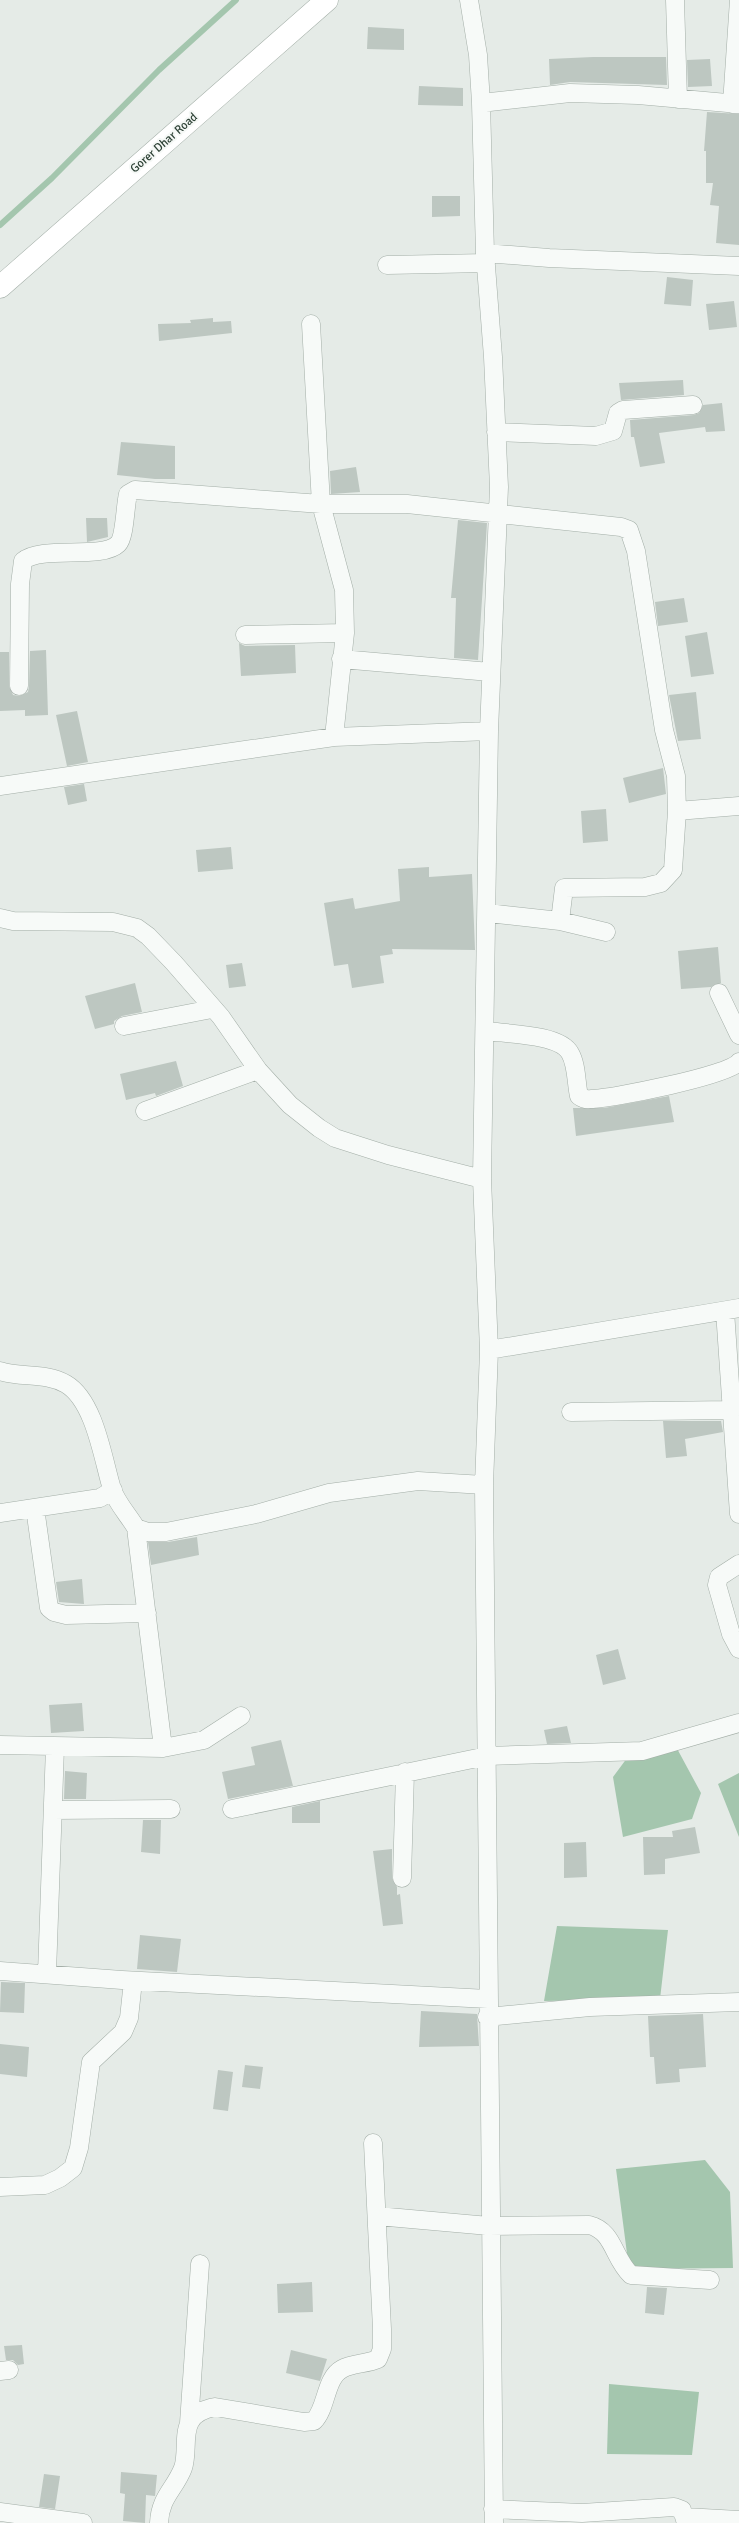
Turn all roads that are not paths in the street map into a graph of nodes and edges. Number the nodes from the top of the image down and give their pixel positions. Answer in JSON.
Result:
{"nodes":[{"id":1,"x":327,"y":0,"type":"edge"},
{"id":2,"x":469,"y":0,"type":"edge"},
{"id":3,"x":675,"y":0,"type":"edge"},
{"id":4,"x":739,"y":0,"type":"edge"},
{"id":5,"x":678,"y":99,"type":"junction"},
{"id":6,"x":482,"y":103,"type":"junction"},
{"id":7,"x":736,"y":104,"type":"edge"},
{"id":8,"x":485,"y":258,"type":"junction"},
{"id":9,"x":386,"y":265,"type":"dead end"},
{"id":10,"x":739,"y":266,"type":"edge"},
{"id":11,"x":0,"y":287,"type":"edge"},
{"id":12,"x":312,"y":324,"type":"dead end"},
{"id":13,"x":693,"y":405,"type":"dead end"},
{"id":14,"x":496,"y":432,"type":"junction"},
{"id":15,"x":321,"y":504,"type":"junction"},
{"id":16,"x":499,"y":514,"type":"junction"},
{"id":17,"x":345,"y":633,"type":"junction"},
{"id":18,"x":245,"y":635,"type":"dead end"},
{"id":19,"x":340,"y":659,"type":"junction"},
{"id":20,"x":490,"y":672,"type":"junction"},
{"id":21,"x":19,"y":686,"type":"dead end"},
{"id":22,"x":489,"y":731,"type":"junction"},
{"id":23,"x":334,"y":737,"type":"junction"},
{"id":24,"x":0,"y":786,"type":"edge"},
{"id":25,"x":739,"y":806,"type":"edge"},
{"id":26,"x":677,"y":811,"type":"junction"},
{"id":27,"x":488,"y":913,"type":"junction"},
{"id":28,"x":4,"y":921,"type":"edge"},
{"id":29,"x":560,"y":921,"type":"junction"},
{"id":30,"x":606,"y":932,"type":"dead end"},
{"id":31,"x":719,"y":993,"type":"dead end"},
{"id":32,"x":212,"y":1009,"type":"junction"},
{"id":33,"x":124,"y":1026,"type":"dead end"},
{"id":34,"x":486,"y":1031,"type":"junction"},
{"id":35,"x":739,"y":1035,"type":"edge"},
{"id":36,"x":739,"y":1062,"type":"edge"},
{"id":37,"x":258,"y":1070,"type":"junction"},
{"id":38,"x":145,"y":1111,"type":"dead end"},
{"id":39,"x":482,"y":1179,"type":"junction"},
{"id":40,"x":732,"y":1310,"type":"edge"},
{"id":41,"x":489,"y":1350,"type":"junction"},
{"id":42,"x":0,"y":1371,"type":"edge"},
{"id":43,"x":732,"y":1410,"type":"junction"},
{"id":44,"x":571,"y":1412,"type":"dead end"},
{"id":45,"x":484,"y":1485,"type":"junction"},
{"id":46,"x":112,"y":1490,"type":"junction"},
{"id":47,"x":35,"y":1508,"type":"junction"},
{"id":48,"x":0,"y":1513,"type":"edge"},
{"id":49,"x":739,"y":1514,"type":"edge"},
{"id":50,"x":136,"y":1528,"type":"junction"},
{"id":51,"x":739,"y":1564,"type":"edge"},
{"id":52,"x":147,"y":1613,"type":"junction"},
{"id":53,"x":739,"y":1649,"type":"edge"},
{"id":54,"x":241,"y":1716,"type":"dead end"},
{"id":55,"x":739,"y":1723,"type":"edge"},
{"id":56,"x":0,"y":1745,"type":"edge"},
{"id":57,"x":55,"y":1747,"type":"junction"},
{"id":58,"x":163,"y":1748,"type":"junction"},
{"id":59,"x":487,"y":1756,"type":"junction"},
{"id":60,"x":405,"y":1772,"type":"junction"},
{"id":61,"x":232,"y":1809,"type":"dead end"},
{"id":62,"x":53,"y":1810,"type":"junction"},
{"id":63,"x":171,"y":1810,"type":"dead end"},
{"id":64,"x":402,"y":1878,"type":"dead end"},
{"id":65,"x":0,"y":1971,"type":"edge"},
{"id":66,"x":47,"y":1973,"type":"junction"},
{"id":67,"x":133,"y":1981,"type":"junction"},
{"id":68,"x":488,"y":1999,"type":"junction"},
{"id":69,"x":739,"y":2002,"type":"edge"},
{"id":70,"x":488,"y":2017,"type":"junction"},
{"id":71,"x":373,"y":2143,"type":"dead end"},
{"id":72,"x":0,"y":2187,"type":"edge"},
{"id":73,"x":377,"y":2216,"type":"junction"},
{"id":74,"x":489,"y":2226,"type":"junction"},
{"id":75,"x":200,"y":2264,"type":"dead end"},
{"id":76,"x":710,"y":2280,"type":"dead end"},
{"id":77,"x":189,"y":2423,"type":"junction"},
{"id":78,"x":0,"y":2512,"type":"edge"},
{"id":79,"x":494,"y":2516,"type":"edge"},
{"id":80,"x":686,"y":2520,"type":"edge"},
{"id":81,"x":739,"y":2520,"type":"edge"},
{"id":82,"x":83,"y":2523,"type":"edge"},
{"id":83,"x":159,"y":2523,"type":"edge"}],
"edges":[{"from":1,"to":11,"type":"street","name":"Gorer Dhar Road"},
{"from":2,"to":6,"type":"street"},
{"from":3,"to":5,"type":"street"},
{"from":4,"to":7,"type":"street"},
{"from":5,"to":6,"type":"street"},
{"from":5,"to":7,"type":"street"},
{"from":6,"to":8,"type":"street"},
{"from":8,"to":9,"type":"street"},
{"from":8,"to":10,"type":"street"},
{"from":8,"to":14,"type":"street"},
{"from":12,"to":15,"type":"street"},
{"from":13,"to":14,"type":"street"},
{"from":14,"to":16,"type":"street"},
{"from":15,"to":16,"type":"street"},
{"from":15,"to":17,"type":"street"},
{"from":15,"to":21,"type":"street"},
{"from":16,"to":20,"type":"street"},
{"from":16,"to":26,"type":"street"},
{"from":17,"to":18,"type":"street"},
{"from":17,"to":19,"type":"street"},
{"from":19,"to":20,"type":"street"},
{"from":19,"to":23,"type":"street"},
{"from":20,"to":22,"type":"street"},
{"from":22,"to":23,"type":"street"},
{"from":22,"to":27,"type":"street"},
{"from":23,"to":24,"type":"street"},
{"from":25,"to":26,"type":"street"},
{"from":26,"to":29,"type":"street"},
{"from":27,"to":29,"type":"street"},
{"from":27,"to":34,"type":"street"},
{"from":28,"to":32,"type":"street"},
{"from":29,"to":30,"type":"street"},
{"from":31,"to":35,"type":"street"},
{"from":32,"to":33,"type":"street"},
{"from":32,"to":37,"type":"street"},
{"from":34,"to":36,"type":"street"},
{"from":34,"to":39,"type":"street"},
{"from":37,"to":38,"type":"street"},
{"from":37,"to":39,"type":"street"},
{"from":39,"to":41,"type":"street"},
{"from":40,"to":41,"type":"street"},
{"from":40,"to":43,"type":"street"},
{"from":41,"to":45,"type":"street"},
{"from":42,"to":46,"type":"street"},
{"from":43,"to":44,"type":"street"},
{"from":43,"to":49,"type":"street"},
{"from":45,"to":50,"type":"street"},
{"from":45,"to":59,"type":"street"},
{"from":46,"to":47,"type":"street"},
{"from":46,"to":50,"type":"street"},
{"from":47,"to":48,"type":"street"},
{"from":47,"to":52,"type":"street"},
{"from":50,"to":52,"type":"street"},
{"from":51,"to":53,"type":"street"},
{"from":52,"to":58,"type":"street"},
{"from":54,"to":58,"type":"street"},
{"from":55,"to":59,"type":"street"},
{"from":56,"to":57,"type":"street"},
{"from":57,"to":58,"type":"street"},
{"from":57,"to":62,"type":"street"},
{"from":59,"to":60,"type":"street"},
{"from":59,"to":68,"type":"street"},
{"from":60,"to":61,"type":"street"},
{"from":60,"to":64,"type":"street"},
{"from":62,"to":63,"type":"street"},
{"from":62,"to":66,"type":"street"},
{"from":65,"to":66,"type":"street"},
{"from":66,"to":67,"type":"street"},
{"from":67,"to":68,"type":"street"},
{"from":67,"to":72,"type":"street"},
{"from":68,"to":70,"type":"street"},
{"from":69,"to":70,"type":"street"},
{"from":70,"to":74,"type":"street"},
{"from":71,"to":73,"type":"street"},
{"from":73,"to":74,"type":"street"},
{"from":73,"to":77,"type":"street"},
{"from":74,"to":76,"type":"street"},
{"from":74,"to":79,"type":"street"},
{"from":75,"to":77,"type":"street"},
{"from":77,"to":83,"type":"street"},
{"from":78,"to":82,"type":"street"},
{"from":79,"to":80,"type":"street"},
{"from":80,"to":81,"type":"street"}]}
